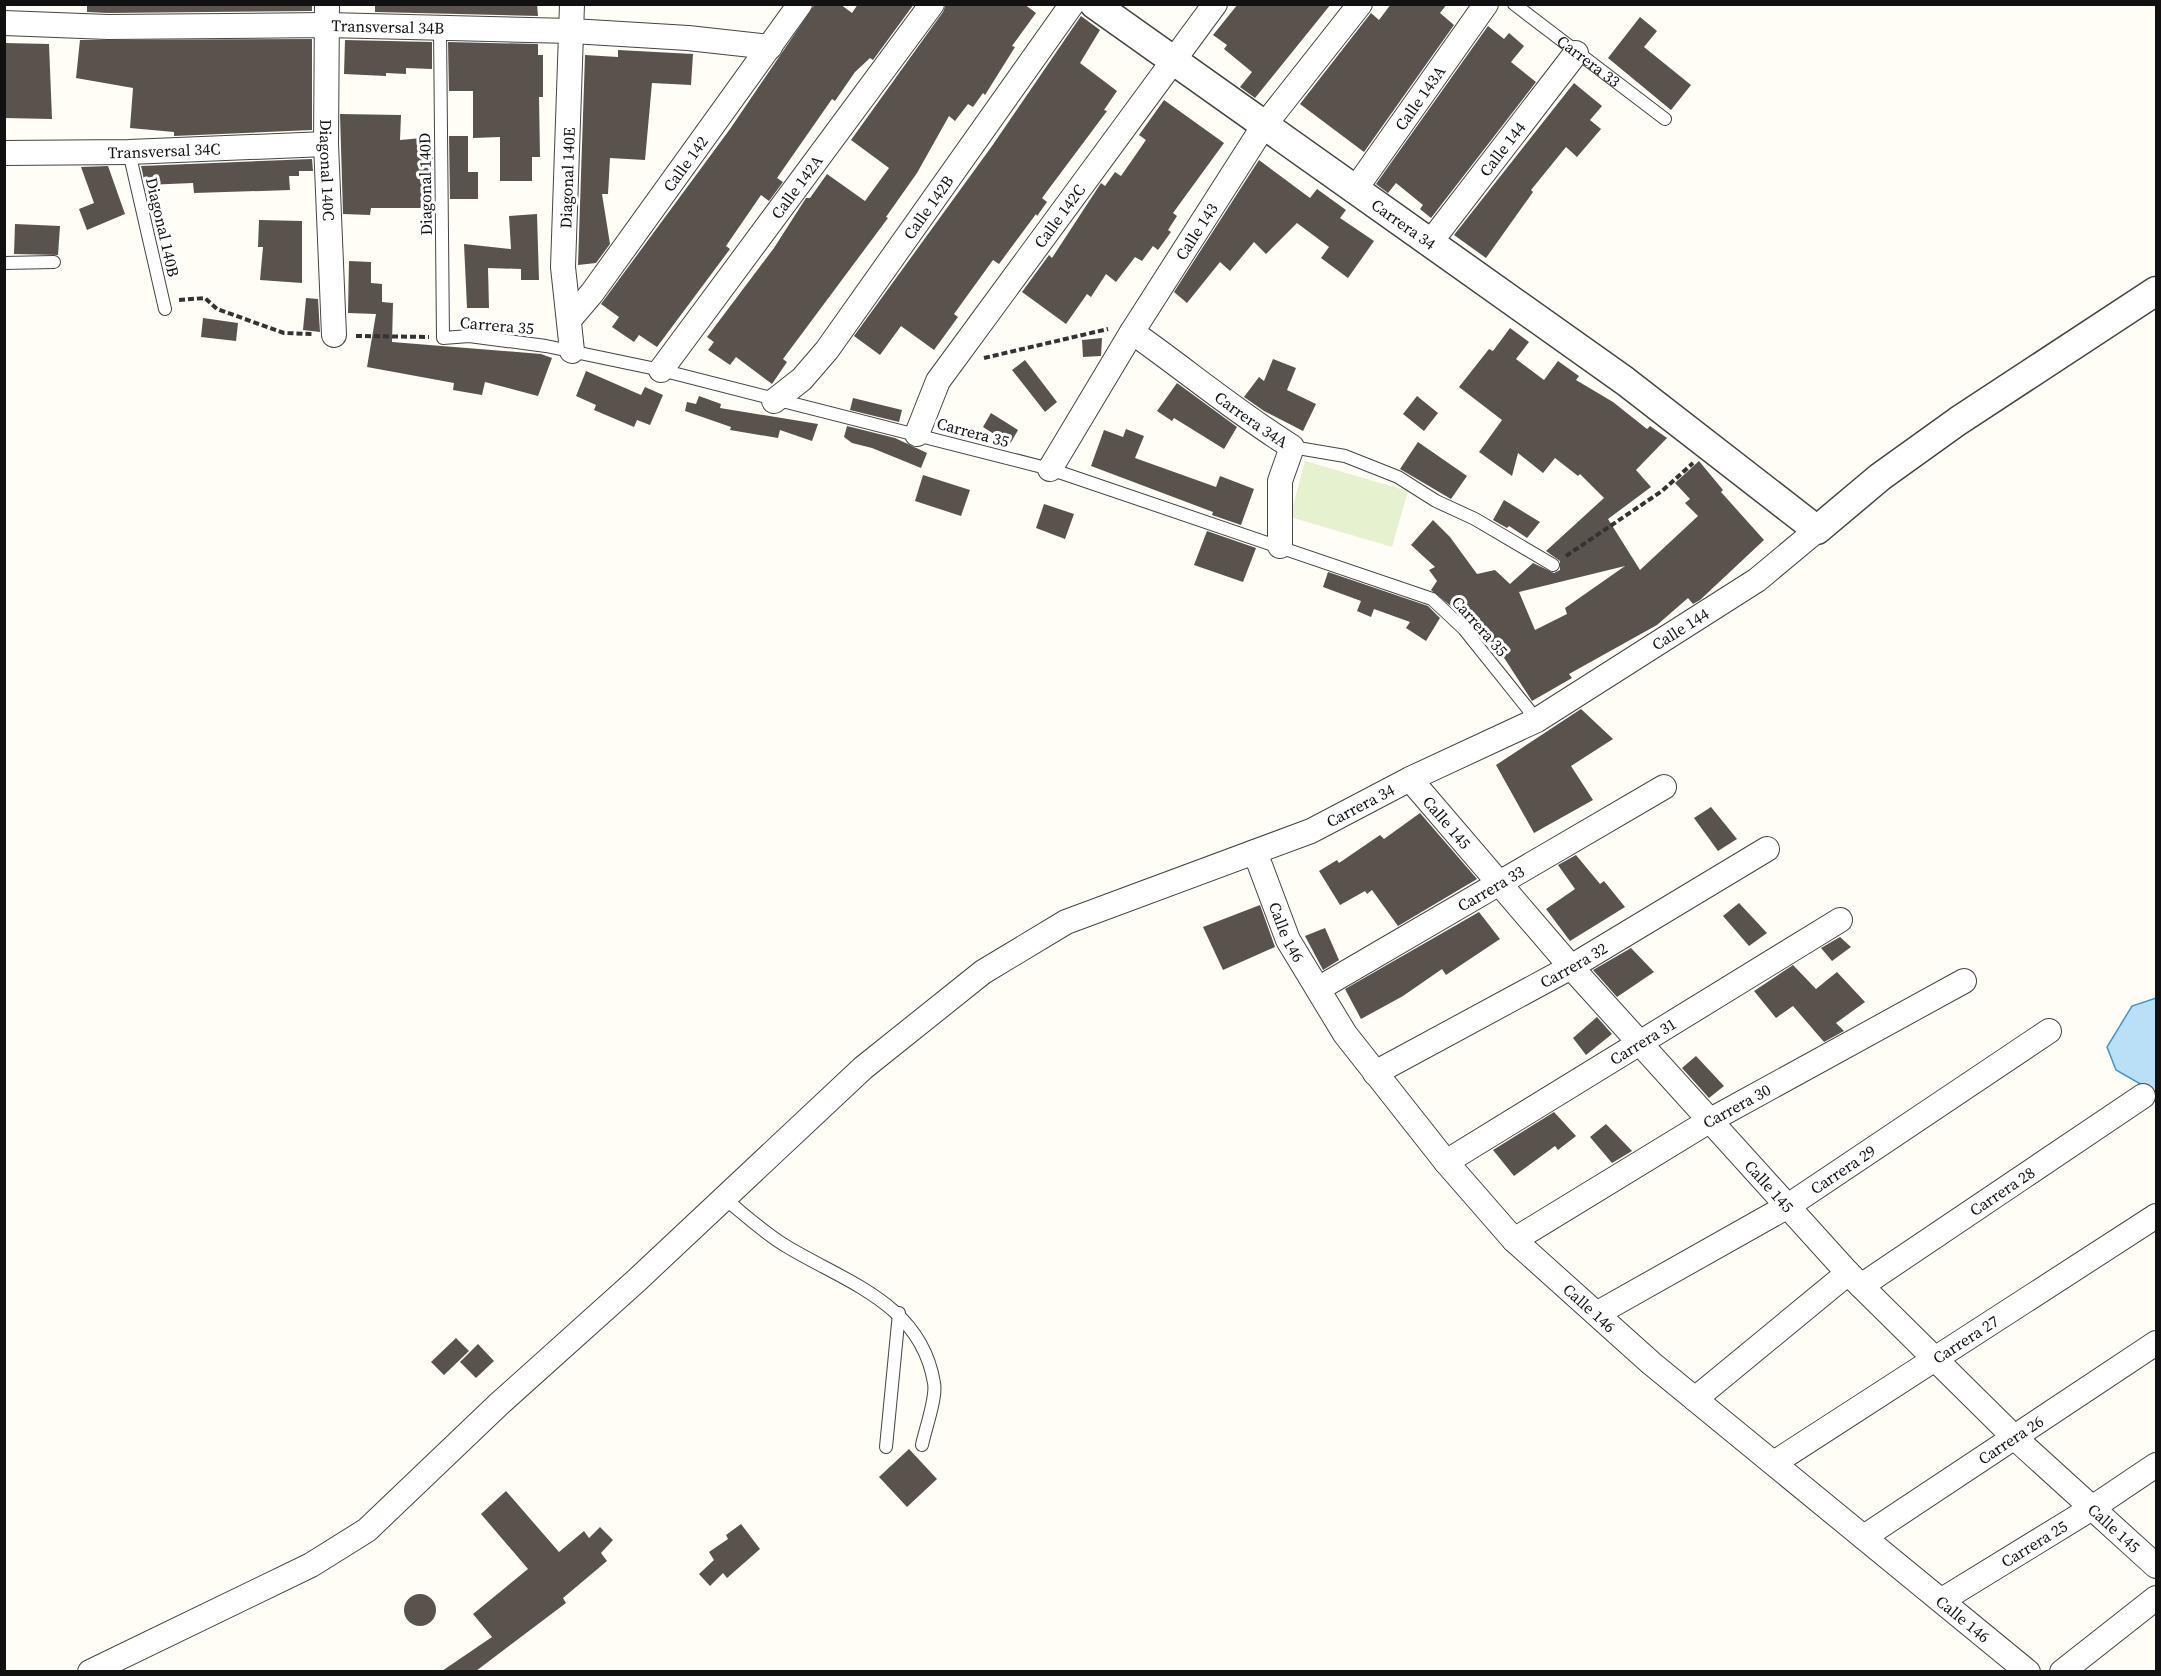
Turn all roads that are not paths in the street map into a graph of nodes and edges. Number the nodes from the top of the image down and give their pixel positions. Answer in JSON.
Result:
{"nodes":[{"id":1,"x":572,"y":4,"type":"edge"},
{"id":2,"x":800,"y":4,"type":"edge"},
{"id":3,"x":932,"y":4,"type":"edge"},
{"id":4,"x":1072,"y":4,"type":"edge"},
{"id":5,"x":1094,"y":4,"type":"edge"},
{"id":6,"x":1215,"y":4,"type":"edge"},
{"id":7,"x":1360,"y":4,"type":"edge"},
{"id":8,"x":1486,"y":4,"type":"edge"},
{"id":9,"x":1515,"y":4,"type":"edge"},
{"id":10,"x":327,"y":15,"type":"edge"},
{"id":11,"x":4,"y":23,"type":"edge"},
{"id":12,"x":440,"y":29,"type":"junction"},
{"id":13,"x":572,"y":31,"type":"junction"},
{"id":14,"x":770,"y":47,"type":"junction"},
{"id":15,"x":1576,"y":53,"type":"junction"},
{"id":16,"x":1173,"y":63,"type":"junction"},
{"id":17,"x":1665,"y":119,"type":"dead end"},
{"id":18,"x":1263,"y":127,"type":"junction"},
{"id":19,"x":326,"y":144,"type":"junction"},
{"id":20,"x":129,"y":152,"type":"junction"},
{"id":21,"x":4,"y":153,"type":"edge"},
{"id":22,"x":1354,"y":191,"type":"junction"},
{"id":23,"x":1429,"y":244,"type":"junction"},
{"id":24,"x":54,"y":262,"type":"dead end"},
{"id":25,"x":4,"y":263,"type":"edge"},
{"id":26,"x":2157,"y":291,"type":"edge"},
{"id":27,"x":164,"y":306,"type":"road end"},
{"id":28,"x":569,"y":320,"type":"junction"},
{"id":29,"x":1132,"y":332,"type":"junction"},
{"id":30,"x":334,"y":335,"type":"road end"},
{"id":31,"x":443,"y":338,"type":"joint"},
{"id":32,"x":572,"y":351,"type":"junction"},
{"id":33,"x":661,"y":370,"type":"junction"},
{"id":34,"x":774,"y":400,"type":"junction"},
{"id":35,"x":917,"y":434,"type":"junction"},
{"id":36,"x":1292,"y":447,"type":"junction"},
{"id":37,"x":1050,"y":469,"type":"junction"},
{"id":38,"x":1817,"y":530,"type":"junction"},
{"id":39,"x":1280,"y":546,"type":"junction"},
{"id":40,"x":1553,"y":565,"type":"road end"},
{"id":41,"x":1537,"y":720,"type":"junction"},
{"id":42,"x":1410,"y":779,"type":"junction"},
{"id":43,"x":1664,"y":787,"type":"dead end"},
{"id":44,"x":1767,"y":849,"type":"dead end"},
{"id":45,"x":1255,"y":852,"type":"junction"},
{"id":46,"x":1499,"y":883,"type":"junction"},
{"id":47,"x":1840,"y":920,"type":"dead end"},
{"id":48,"x":1571,"y":967,"type":"junction"},
{"id":49,"x":1964,"y":981,"type":"dead end"},
{"id":50,"x":1318,"y":989,"type":"junction"},
{"id":51,"x":2049,"y":1031,"type":"dead end"},
{"id":52,"x":1640,"y":1041,"type":"junction"},
{"id":53,"x":1376,"y":1073,"type":"junction"},
{"id":54,"x":2143,"y":1096,"type":"dead end"},
{"id":55,"x":1708,"y":1121,"type":"junction"},
{"id":56,"x":1446,"y":1162,"type":"junction"},
{"id":57,"x":724,"y":1198,"type":"junction"},
{"id":58,"x":1788,"y":1206,"type":"junction"},
{"id":59,"x":2157,"y":1216,"type":"edge"},
{"id":60,"x":1514,"y":1240,"type":"junction"},
{"id":61,"x":1854,"y":1280,"type":"junction"},
{"id":62,"x":899,"y":1313,"type":"junction"},
{"id":63,"x":1598,"y":1313,"type":"junction"},
{"id":64,"x":2157,"y":1343,"type":"edge"},
{"id":65,"x":1934,"y":1359,"type":"junction"},
{"id":66,"x":1695,"y":1399,"type":"junction"},
{"id":67,"x":2014,"y":1437,"type":"junction"},
{"id":68,"x":922,"y":1445,"type":"dead end"},
{"id":69,"x":886,"y":1447,"type":"dead end"},
{"id":70,"x":1774,"y":1463,"type":"junction"},
{"id":71,"x":2157,"y":1465,"type":"edge"},
{"id":72,"x":2092,"y":1508,"type":"junction"},
{"id":73,"x":1864,"y":1537,"type":"junction"},
{"id":74,"x":2157,"y":1566,"type":"edge"},
{"id":75,"x":2157,"y":1598,"type":"edge"},
{"id":76,"x":1942,"y":1600,"type":"junction"},
{"id":77,"x":90,"y":1671,"type":"edge"},
{"id":78,"x":2028,"y":1671,"type":"edge"},
{"id":79,"x":2062,"y":1671,"type":"edge"}],
"edges":[{"from":1,"to":13,"type":"street","name":"Diagonal 140E"},
{"from":2,"to":14,"type":"street","name":"Calle 142"},
{"from":3,"to":33,"type":"street","name":"Calle 142A"},
{"from":4,"to":34,"type":"street","name":"Calle 142B"},
{"from":5,"to":16,"type":"street","name":"Carrera 34"},
{"from":6,"to":16,"type":"street","name":"Calle 142C"},
{"from":7,"to":18,"type":"street","name":"Calle 143"},
{"from":8,"to":22,"type":"street","name":"Calle 143A"},
{"from":9,"to":15,"type":"lane","name":"Carrera 33"},
{"from":10,"to":11,"type":"street","name":"Transversal 34B"},
{"from":10,"to":12,"type":"street","name":"Transversal 34B"},
{"from":10,"to":19,"type":"street","name":"Diagonal 140C"},
{"from":12,"to":13,"type":"street","name":"Transversal 34B"},
{"from":12,"to":31,"type":"lane","name":"Diagonal 140D"},
{"from":13,"to":14,"type":"street","name":"Transversal 34B"},
{"from":13,"to":28,"type":"street","name":"Diagonal 140E"},
{"from":14,"to":28,"type":"street","name":"Calle 142"},
{"from":15,"to":17,"type":"lane","name":"Carrera 33"},
{"from":15,"to":23,"type":"street","name":"Calle 144"},
{"from":16,"to":18,"type":"street","name":"Carrera 34"},
{"from":16,"to":35,"type":"street","name":"Calle 142C"},
{"from":18,"to":22,"type":"street","name":"Carrera 34"},
{"from":18,"to":29,"type":"street","name":"Calle 143"},
{"from":19,"to":20,"type":"street","name":"Transversal 34C"},
{"from":19,"to":30,"type":"street","name":"Diagonal 140C"},
{"from":20,"to":21,"type":"street","name":"Transversal 34C"},
{"from":20,"to":27,"type":"lane","name":"Diagonal 140B"},
{"from":22,"to":23,"type":"street","name":"Carrera 34"},
{"from":23,"to":38,"type":"street","name":"Carrera 34"},
{"from":24,"to":25,"type":"lane"},
{"from":26,"to":38,"type":"street"},
{"from":28,"to":32,"type":"street","name":"Diagonal 140E"},
{"from":29,"to":36,"type":"street","name":"Carrera 34A"},
{"from":29,"to":37,"type":"street","name":"Calle 143"},
{"from":31,"to":32,"type":"lane","name":"Carrera 35"},
{"from":32,"to":33,"type":"lane","name":"Carrera 35"},
{"from":33,"to":34,"type":"lane","name":"Carrera 35"},
{"from":34,"to":35,"type":"lane","name":"Carrera 35"},
{"from":35,"to":37,"type":"lane","name":"Carrera 35"},
{"from":36,"to":39,"type":"street"},
{"from":36,"to":40,"type":"lane","name":"Carrera 34A"},
{"from":37,"to":39,"type":"lane","name":"Carrera 35"},
{"from":38,"to":41,"type":"street","name":"Calle 144"},
{"from":39,"to":41,"type":"lane","name":"Carrera 35"},
{"from":41,"to":42,"type":"street","name":"Carrera 34"},
{"from":42,"to":45,"type":"street","name":"Carrera 34"},
{"from":42,"to":46,"type":"street","name":"Calle 145"},
{"from":43,"to":46,"type":"street","name":"Carrera 33"},
{"from":44,"to":48,"type":"street","name":"Carrera 32"},
{"from":45,"to":50,"type":"street","name":"Calle 146"},
{"from":45,"to":57,"type":"street","name":"Carrera 34"},
{"from":46,"to":48,"type":"street","name":"Calle 145"},
{"from":46,"to":50,"type":"street","name":"Carrera 33"},
{"from":47,"to":52,"type":"street","name":"Carrera 31"},
{"from":48,"to":52,"type":"street","name":"Calle 145"},
{"from":48,"to":53,"type":"street","name":"Carrera 32"},
{"from":49,"to":55,"type":"street","name":"Carrera 30"},
{"from":50,"to":53,"type":"street","name":"Calle 146"},
{"from":51,"to":58,"type":"street","name":"Carrera 29"},
{"from":52,"to":55,"type":"street","name":"Calle 145"},
{"from":52,"to":56,"type":"street","name":"Carrera 31"},
{"from":53,"to":56,"type":"street","name":"Calle 146"},
{"from":54,"to":61,"type":"street","name":"Carrera 28"},
{"from":55,"to":58,"type":"street","name":"Calle 145"},
{"from":55,"to":60,"type":"street","name":"Carrera 30"},
{"from":56,"to":60,"type":"street","name":"Calle 146"},
{"from":57,"to":62,"type":"lane"},
{"from":57,"to":77,"type":"street","name":"Carrera 34"},
{"from":58,"to":61,"type":"street","name":"Calle 145"},
{"from":58,"to":63,"type":"street","name":"Carrera 29"},
{"from":59,"to":65,"type":"street","name":"Carrera 27"},
{"from":60,"to":63,"type":"street","name":"Calle 146"},
{"from":61,"to":65,"type":"street","name":"Calle 145"},
{"from":61,"to":66,"type":"street","name":"Carrera 28"},
{"from":62,"to":68,"type":"lane"},
{"from":62,"to":69,"type":"lane"},
{"from":63,"to":66,"type":"street","name":"Calle 146"},
{"from":64,"to":67,"type":"street","name":"Carrera 26"},
{"from":65,"to":67,"type":"street","name":"Calle 145"},
{"from":65,"to":70,"type":"street","name":"Carrera 27"},
{"from":66,"to":70,"type":"street","name":"Calle 146"},
{"from":67,"to":72,"type":"street","name":"Calle 145"},
{"from":67,"to":73,"type":"street","name":"Carrera 26"},
{"from":70,"to":73,"type":"street","name":"Calle 146"},
{"from":71,"to":72,"type":"street","name":"Carrera 25"},
{"from":72,"to":74,"type":"street","name":"Calle 145"},
{"from":72,"to":76,"type":"street","name":"Carrera 25"},
{"from":73,"to":76,"type":"street","name":"Calle 146"},
{"from":75,"to":79,"type":"street"},
{"from":76,"to":78,"type":"street","name":"Calle 146"}]}
